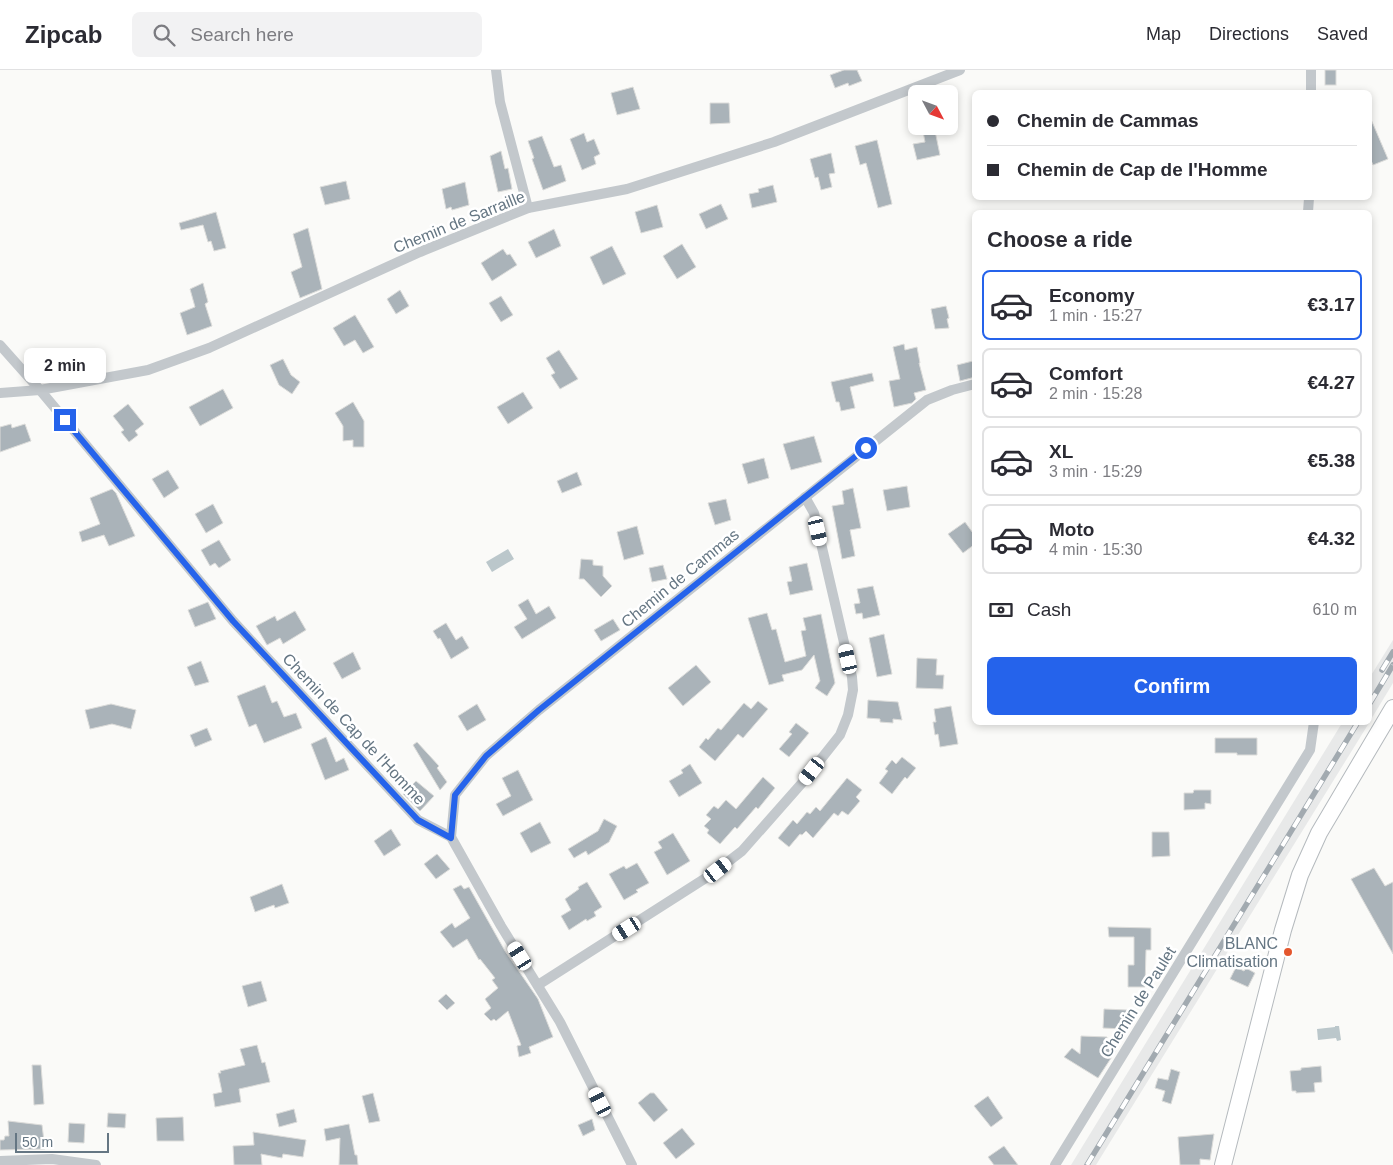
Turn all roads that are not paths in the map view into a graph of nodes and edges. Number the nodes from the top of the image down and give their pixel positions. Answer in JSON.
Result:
{"nodes":[{"id":1,"x":496,"y":70,"type":"edge"},
{"id":2,"x":960,"y":70,"type":"edge"},
{"id":3,"x":1311,"y":70,"type":"edge"},
{"id":4,"x":1311,"y":90,"type":"edge"},
{"id":5,"x":528,"y":208,"type":"junction"},
{"id":6,"x":0,"y":345,"type":"edge"},
{"id":7,"x":972,"y":385,"type":"edge"},
{"id":8,"x":40,"y":390,"type":"junction"},
{"id":9,"x":0,"y":393,"type":"edge"},
{"id":10,"x":805,"y":497,"type":"junction"},
{"id":11,"x":1393,"y":708,"type":"edge"},
{"id":12,"x":1314,"y":725,"type":"edge"},
{"id":13,"x":451,"y":838,"type":"junction"},
{"id":14,"x":538,"y":985,"type":"junction"},
{"id":15,"x":0,"y":1161,"type":"edge"},
{"id":16,"x":96,"y":1165,"type":"edge"},
{"id":17,"x":632,"y":1165,"type":"edge"},
{"id":18,"x":1055,"y":1165,"type":"edge"},
{"id":19,"x":1223,"y":1165,"type":"edge"}],
"edges":[{"from":1,"to":5,"type":"street"},
{"from":2,"to":5,"type":"street","name":"Chemin de Sarraille"},
{"from":3,"to":4,"type":"street"},
{"from":5,"to":8,"type":"street","name":"Chemin de Sarraille"},
{"from":6,"to":8,"type":"street","name":"Chemin de Cap de l'Homme"},
{"from":7,"to":10,"type":"street","name":"Chemin de Cammas"},
{"from":8,"to":9,"type":"street","name":"Chemin de Sarraille"},
{"from":8,"to":13,"type":"street","name":"Chemin de Cap de l'Homme"},
{"from":10,"to":13,"type":"street","name":"Chemin de Cammas"},
{"from":10,"to":14,"type":"street"},
{"from":11,"to":19,"type":"main road"},
{"from":12,"to":18,"type":"street","name":"Chemin de Paulet"},
{"from":13,"to":14,"type":"street"},
{"from":14,"to":17,"type":"street"},
{"from":15,"to":16,"type":"street"}]}
